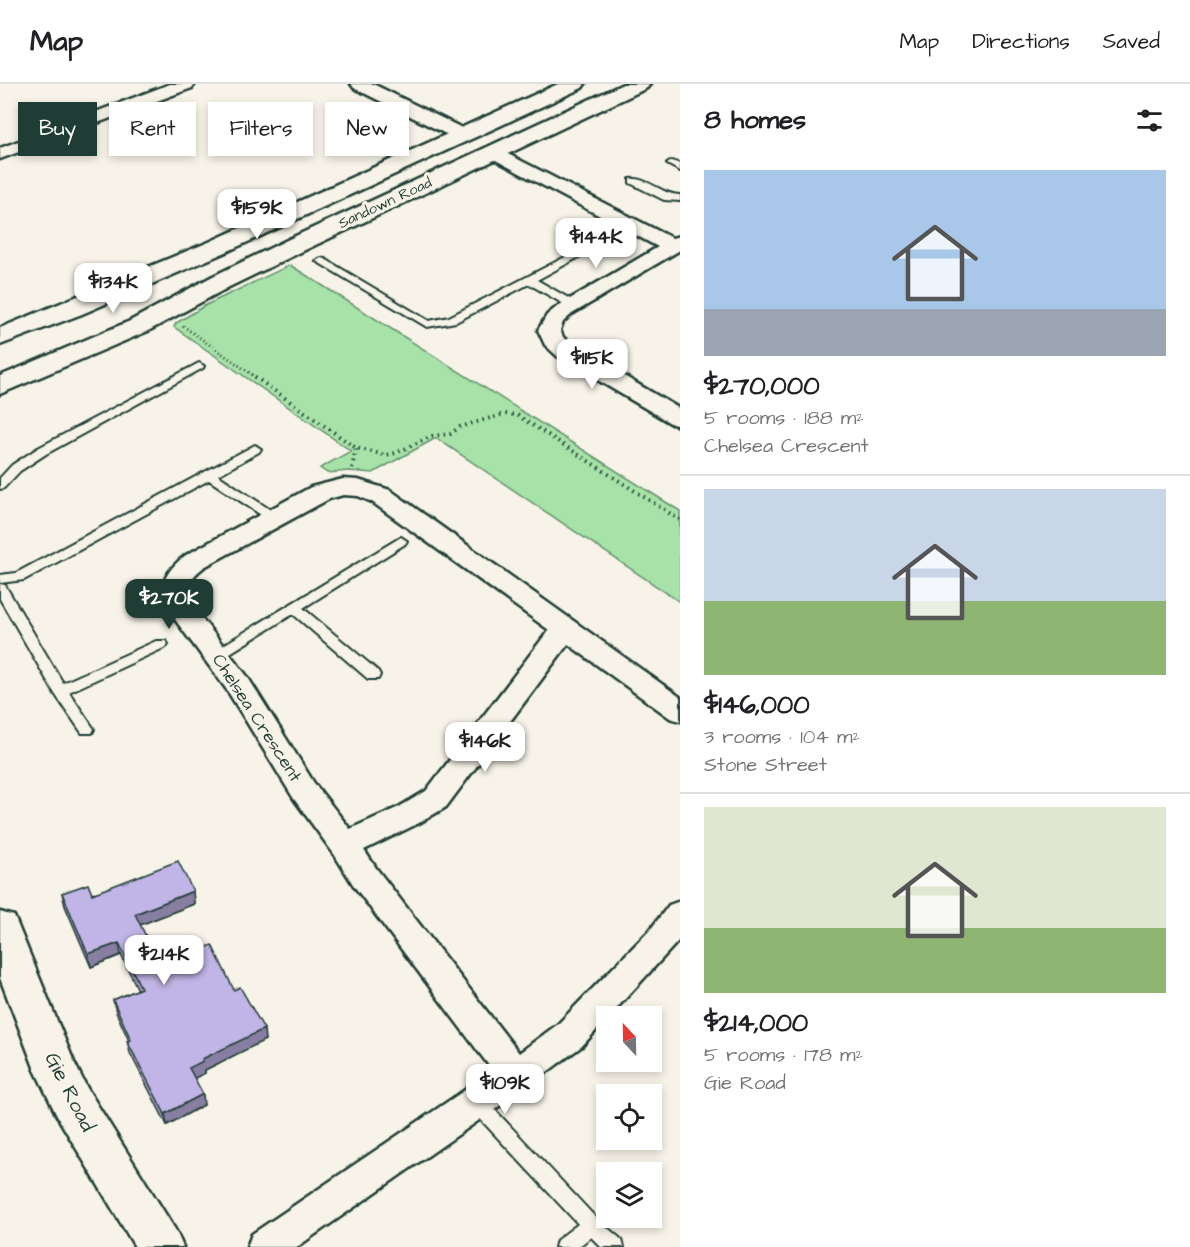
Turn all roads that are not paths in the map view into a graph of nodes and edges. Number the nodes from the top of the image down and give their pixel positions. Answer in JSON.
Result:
{"nodes":[{"id":1,"x":186,"y":84,"type":"edge"},
{"id":2,"x":360,"y":84,"type":"edge"},
{"id":3,"x":575,"y":84,"type":"edge"},
{"id":4,"x":640,"y":84,"type":"edge"},
{"id":5,"x":462,"y":135,"type":"junction"},
{"id":6,"x":494,"y":152,"type":"junction"},
{"id":7,"x":0,"y":154,"type":"edge"},
{"id":8,"x":633,"y":181,"type":"dead end"},
{"id":9,"x":680,"y":198,"type":"edge"},
{"id":10,"x":602,"y":241,"type":"dead end"},
{"id":11,"x":676,"y":244,"type":"edge"},
{"id":12,"x":321,"y":261,"type":"dead end"},
{"id":13,"x":529,"y":280,"type":"junction"},
{"id":14,"x":573,"y":305,"type":"junction"},
{"id":15,"x":0,"y":337,"type":"edge"},
{"id":16,"x":199,"y":366,"type":"dead end"},
{"id":17,"x":0,"y":386,"type":"edge"},
{"id":18,"x":680,"y":419,"type":"edge"},
{"id":19,"x":255,"y":449,"type":"dead end"},
{"id":20,"x":209,"y":475,"type":"junction"},
{"id":21,"x":0,"y":485,"type":"edge"},
{"id":22,"x":274,"y":518,"type":"junction"},
{"id":23,"x":401,"y":541,"type":"dead end"},
{"id":24,"x":0,"y":579,"type":"edge"},
{"id":25,"x":0,"y":588,"type":"edge"},
{"id":26,"x":295,"y":608,"type":"junction"},
{"id":27,"x":565,"y":628,"type":"junction"},
{"id":28,"x":161,"y":644,"type":"dead end"},
{"id":29,"x":217,"y":655,"type":"junction"},
{"id":30,"x":373,"y":675,"type":"dead end"},
{"id":31,"x":60,"y":690,"type":"junction"},
{"id":32,"x":680,"y":711,"type":"edge"},
{"id":33,"x":87,"y":729,"type":"dead end"},
{"id":34,"x":345,"y":845,"type":"junction"},
{"id":35,"x":680,"y":914,"type":"edge"},
{"id":36,"x":0,"y":928,"type":"edge"},
{"id":37,"x":516,"y":1075,"type":"junction"},
{"id":38,"x":476,"y":1102,"type":"junction"},
{"id":39,"x":591,"y":1225,"type":"junction"},
{"id":40,"x":160,"y":1247,"type":"edge"},
{"id":41,"x":265,"y":1247,"type":"edge"},
{"id":42,"x":564,"y":1247,"type":"edge"},
{"id":43,"x":615,"y":1247,"type":"edge"}],
"edges":[{"from":1,"to":7,"type":"street"},
{"from":2,"to":5,"type":"street"},
{"from":3,"to":5,"type":"main road","name":"Sandown Road"},
{"from":4,"to":6,"type":"main road","name":"Sandown Road"},
{"from":5,"to":15,"type":"main road","name":"Sandown Road"},
{"from":6,"to":11,"type":"street"},
{"from":6,"to":17,"type":"main road","name":"Sandown Road"},
{"from":8,"to":9,"type":"lane"},
{"from":10,"to":13,"type":"lane"},
{"from":11,"to":14,"type":"street"},
{"from":12,"to":13,"type":"lane"},
{"from":13,"to":14,"type":"lane"},
{"from":14,"to":18,"type":"street"},
{"from":16,"to":21,"type":"lane"},
{"from":19,"to":20,"type":"lane"},
{"from":20,"to":22,"type":"lane"},
{"from":20,"to":24,"type":"lane"},
{"from":22,"to":27,"type":"street","name":"Chelsea Crescent"},
{"from":22,"to":29,"type":"street","name":"Chelsea Crescent"},
{"from":23,"to":26,"type":"lane"},
{"from":25,"to":31,"type":"lane"},
{"from":26,"to":29,"type":"lane"},
{"from":26,"to":30,"type":"lane"},
{"from":27,"to":32,"type":"street","name":"Chelsea Crescent"},
{"from":27,"to":34,"type":"street"},
{"from":28,"to":31,"type":"lane"},
{"from":29,"to":34,"type":"street","name":"Chelsea Crescent"},
{"from":31,"to":33,"type":"lane"},
{"from":34,"to":37,"type":"street","name":"Chelsea Crescent"},
{"from":35,"to":37,"type":"street"},
{"from":36,"to":40,"type":"main road","name":"Gie Road"},
{"from":37,"to":38,"type":"street"},
{"from":38,"to":39,"type":"lane"},
{"from":38,"to":41,"type":"street"},
{"from":39,"to":42,"type":"lane"},
{"from":39,"to":43,"type":"lane"}]}
